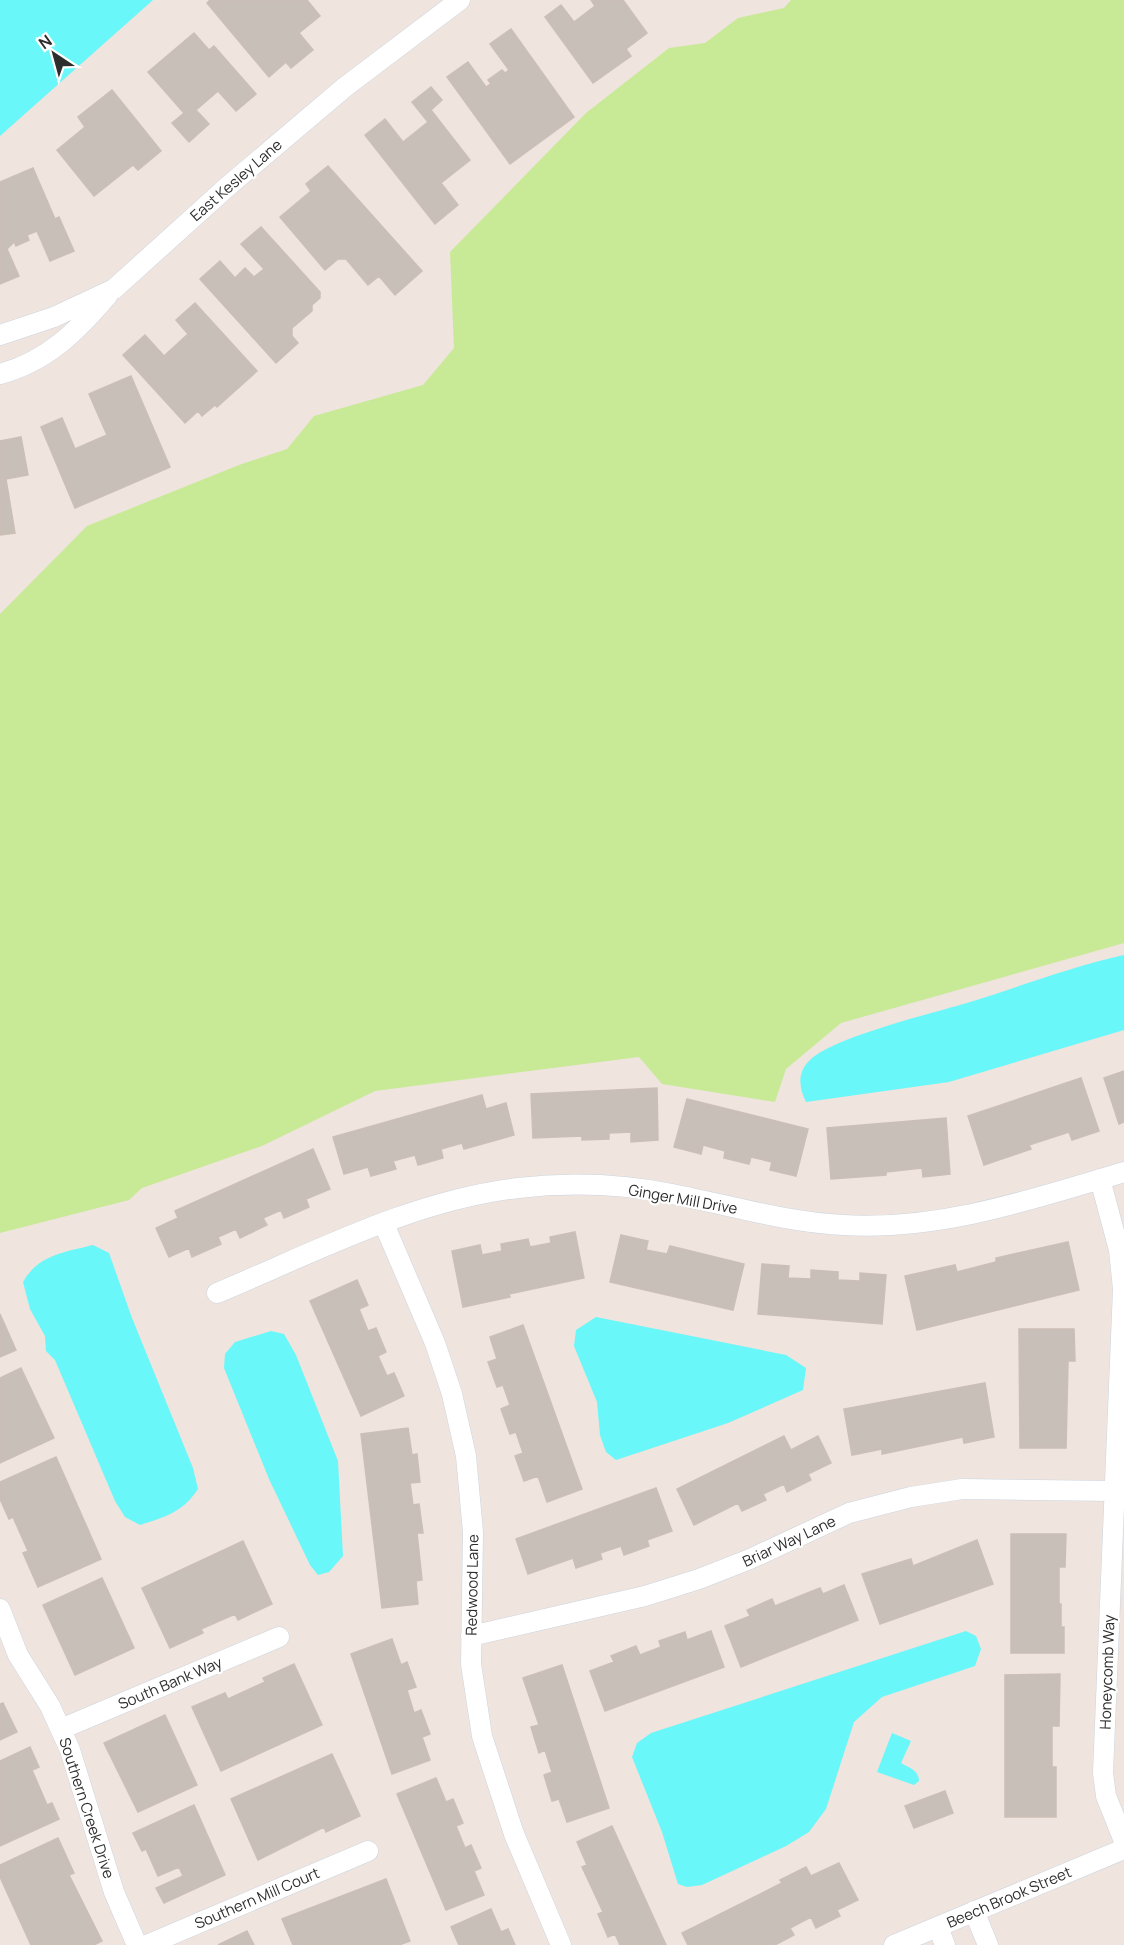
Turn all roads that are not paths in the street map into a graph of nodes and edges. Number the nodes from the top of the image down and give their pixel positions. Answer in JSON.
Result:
{"nodes":[{"id":1,"x":460,"y":0,"type":"edge"},
{"id":2,"x":114,"y":289,"type":"junction"},
{"id":3,"x":0,"y":335,"type":"edge"},
{"id":4,"x":0,"y":374,"type":"edge"},
{"id":5,"x":1124,"y":1172,"type":"edge"},
{"id":6,"x":1100,"y":1179,"type":"junction"},
{"id":7,"x":384,"y":1224,"type":"junction"},
{"id":8,"x":217,"y":1293,"type":"dead end"},
{"id":9,"x":1114,"y":1491,"type":"junction"},
{"id":10,"x":0,"y":1609,"type":"edge"},
{"id":11,"x":471,"y":1636,"type":"junction"},
{"id":12,"x":279,"y":1637,"type":"dead end"},
{"id":13,"x":61,"y":1729,"type":"junction"},
{"id":14,"x":1124,"y":1841,"type":"edge"},
{"id":15,"x":1124,"y":1849,"type":"edge"},
{"id":16,"x":368,"y":1851,"type":"dead end"},
{"id":17,"x":974,"y":1911,"type":"junction"},
{"id":18,"x":942,"y":1936,"type":"edge"},
{"id":19,"x":137,"y":1945,"type":"edge"},
{"id":20,"x":147,"y":1945,"type":"edge"},
{"id":21,"x":561,"y":1945,"type":"edge"},
{"id":22,"x":894,"y":1945,"type":"edge"},
{"id":23,"x":988,"y":1945,"type":"edge"}],
"edges":[{"from":1,"to":2,"type":"street","name":"East Kesley Lane"},
{"from":2,"to":3,"type":"street","name":"East Kesley Lane"},
{"from":2,"to":4,"type":"street"},
{"from":5,"to":6,"type":"street","name":"Ginger Mill Drive"},
{"from":6,"to":7,"type":"street","name":"Ginger Mill Drive"},
{"from":6,"to":9,"type":"street","name":"Honeycomb Way"},
{"from":7,"to":8,"type":"street","name":"Ginger Mill Drive"},
{"from":7,"to":11,"type":"street","name":"Redwood Lane"},
{"from":9,"to":11,"type":"street","name":"Briar Way Lane"},
{"from":9,"to":14,"type":"street","name":"Honeycomb Way"},
{"from":10,"to":13,"type":"street","name":"Southern Creek Drive"},
{"from":11,"to":21,"type":"street","name":"Redwood Lane"},
{"from":12,"to":13,"type":"street","name":"South Bank Way"},
{"from":13,"to":19,"type":"street","name":"Southern Creek Drive"},
{"from":15,"to":17,"type":"street","name":"Beech Brook Street"},
{"from":16,"to":20,"type":"street","name":"Southern Mill Court"},
{"from":17,"to":18,"type":"street","name":"Beech Brook Street"},
{"from":17,"to":23,"type":"street"},
{"from":18,"to":22,"type":"street","name":"Beech Brook Street"}]}
